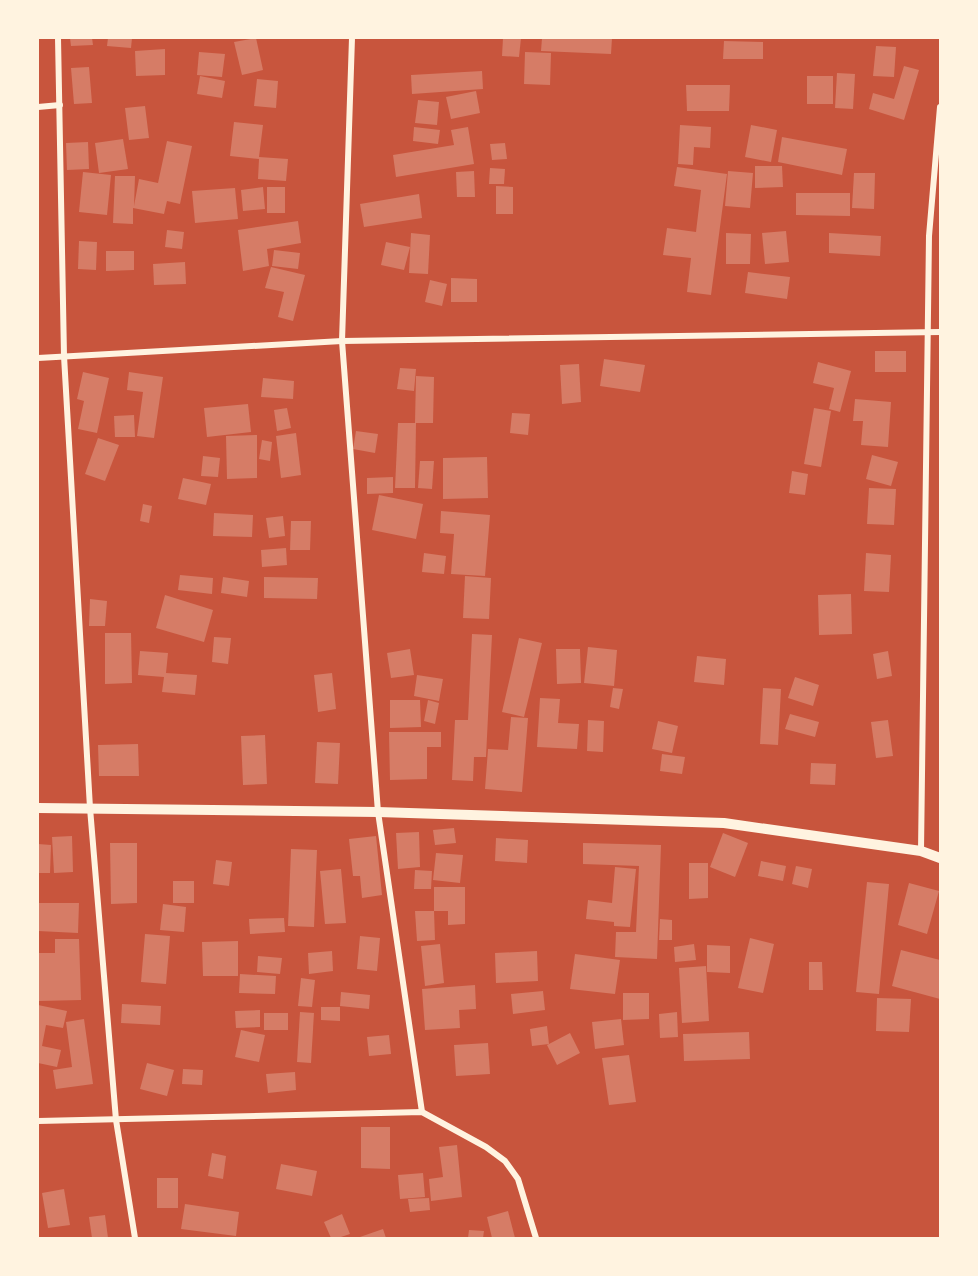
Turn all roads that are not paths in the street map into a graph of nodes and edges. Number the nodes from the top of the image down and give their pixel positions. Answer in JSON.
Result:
{"nodes":[{"id":1,"x":58,"y":38,"type":"edge"},
{"id":2,"x":352,"y":38,"type":"edge"},
{"id":3,"x":60,"y":105,"type":"junction"},
{"id":4,"x":38,"y":107,"type":"edge"},
{"id":5,"x":940,"y":107,"type":"edge"},
{"id":6,"x":927,"y":332,"type":"junction"},
{"id":7,"x":940,"y":332,"type":"edge"},
{"id":8,"x":342,"y":341,"type":"junction"},
{"id":9,"x":64,"y":356,"type":"junction"},
{"id":10,"x":38,"y":358,"type":"edge"},
{"id":11,"x":38,"y":808,"type":"edge"},
{"id":12,"x":90,"y":808,"type":"junction"},
{"id":13,"x":378,"y":812,"type":"junction"},
{"id":14,"x":921,"y":851,"type":"junction"},
{"id":15,"x":940,"y":858,"type":"edge"},
{"id":16,"x":422,"y":1112,"type":"junction"},
{"id":17,"x":116,"y":1120,"type":"junction"},
{"id":18,"x":38,"y":1121,"type":"edge"},
{"id":19,"x":135,"y":1239,"type":"edge"},
{"id":20,"x":536,"y":1239,"type":"edge"}],
"edges":[{"from":1,"to":3,"type":"street"},
{"from":2,"to":8,"type":"street"},
{"from":3,"to":4,"type":"street"},
{"from":3,"to":9,"type":"street"},
{"from":5,"to":6,"type":"street"},
{"from":6,"to":7,"type":"street"},
{"from":6,"to":8,"type":"street"},
{"from":6,"to":14,"type":"street"},
{"from":8,"to":9,"type":"street"},
{"from":8,"to":13,"type":"street"},
{"from":9,"to":10,"type":"street"},
{"from":9,"to":12,"type":"street"},
{"from":11,"to":12,"type":"street"},
{"from":12,"to":13,"type":"street"},
{"from":12,"to":17,"type":"street"},
{"from":13,"to":14,"type":"street"},
{"from":13,"to":16,"type":"street"},
{"from":14,"to":15,"type":"street"},
{"from":16,"to":17,"type":"street"},
{"from":16,"to":20,"type":"street"},
{"from":17,"to":18,"type":"street"},
{"from":17,"to":19,"type":"street"}]}
